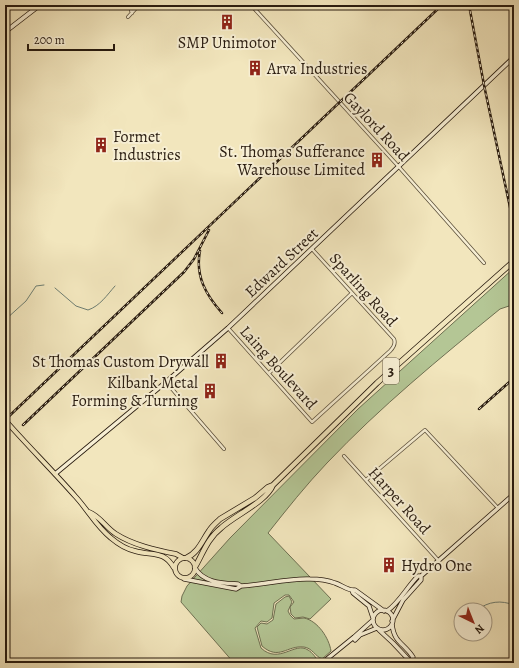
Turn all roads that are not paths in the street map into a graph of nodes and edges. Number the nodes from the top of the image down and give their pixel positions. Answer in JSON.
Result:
{"nodes":[{"id":1,"x":40,"y":5,"type":"edge"},
{"id":2,"x":134,"y":5,"type":"edge"},
{"id":3,"x":138,"y":5,"type":"edge"},
{"id":4,"x":251,"y":5,"type":"edge"},
{"id":5,"x":132,"y":13,"type":"junction"},
{"id":6,"x":128,"y":17,"type":"dead end"},
{"id":7,"x":5,"y":32,"type":"edge"},
{"id":8,"x":514,"y":57,"type":"edge"},
{"id":9,"x":399,"y":167,"type":"junction"},
{"id":10,"x":312,"y":249,"type":"junction"},
{"id":11,"x":514,"y":261,"type":"edge"},
{"id":12,"x":484,"y":263,"type":"dead end"},
{"id":13,"x":352,"y":293,"type":"junction"},
{"id":14,"x":228,"y":328,"type":"junction"},
{"id":15,"x":269,"y":373,"type":"junction"},
{"id":16,"x":166,"y":382,"type":"junction"},
{"id":17,"x":5,"y":420,"type":"edge"},
{"id":18,"x":312,"y":422,"type":"joint"},
{"id":19,"x":224,"y":449,"type":"dead end"},
{"id":20,"x":344,"y":456,"type":"dead end"},
{"id":21,"x":55,"y":474,"type":"junction"},
{"id":22,"x":366,"y":480,"type":"junction"},
{"id":23,"x":273,"y":485,"type":"junction"},
{"id":24,"x":514,"y":494,"type":"edge"},
{"id":25,"x":498,"y":508,"type":"junction"},
{"id":26,"x":89,"y":512,"type":"junction"},
{"id":27,"x":184,"y":558,"type":"junction"},
{"id":28,"x":438,"y":560,"type":"junction"},
{"id":29,"x":174,"y":568,"type":"junction"},
{"id":30,"x":195,"y":568,"type":"junction"},
{"id":31,"x":421,"y":576,"type":"junction"},
{"id":32,"x":184,"y":579,"type":"junction"},
{"id":33,"x":241,"y":586,"type":"junction"},
{"id":34,"x":352,"y":590,"type":"junction"},
{"id":35,"x":385,"y":611,"type":"junction"},
{"id":36,"x":373,"y":618,"type":"junction"},
{"id":37,"x":392,"y":623,"type":"junction"},
{"id":38,"x":378,"y":629,"type":"junction"},
{"id":39,"x":342,"y":647,"type":"junction"},
{"id":40,"x":413,"y":661,"type":"edge"},
{"id":41,"x":322,"y":663,"type":"edge"}],
"edges":[{"from":1,"to":7,"type":"main road"},
{"from":2,"to":5,"type":"street"},
{"from":3,"to":5,"type":"street"},
{"from":4,"to":9,"type":"street","name":"Gaylord Road"},
{"from":5,"to":6,"type":"street"},
{"from":8,"to":9,"type":"main road","name":"Edward Street"},
{"from":9,"to":10,"type":"main road","name":"Edward Street"},
{"from":9,"to":12,"type":"street","name":"Gaylord Road"},
{"from":10,"to":13,"type":"street","name":"Sparling Road"},
{"from":10,"to":14,"type":"main road","name":"Edward Street"},
{"from":11,"to":23,"type":"highway","number":"3"},
{"from":13,"to":15,"type":"street"},
{"from":13,"to":18,"type":"street","name":"Sparling Road"},
{"from":14,"to":15,"type":"street","name":"Laing Boulevard"},
{"from":14,"to":16,"type":"main road","name":"Edward Street"},
{"from":15,"to":18,"type":"street","name":"Laing Boulevard"},
{"from":16,"to":19,"type":"street"},
{"from":16,"to":21,"type":"main road","name":"Edward Street"},
{"from":17,"to":21,"type":"main road"},
{"from":20,"to":22,"type":"street","name":"Harper Road"},
{"from":21,"to":26,"type":"main road"},
{"from":22,"to":25,"type":"street"},
{"from":22,"to":28,"type":"street","name":"Harper Road"},
{"from":23,"to":27,"type":"highway","number":"3"},
{"from":23,"to":30,"type":"highway","number":"3"},
{"from":24,"to":25,"type":"main road"},
{"from":25,"to":28,"type":"main road"},
{"from":26,"to":27,"type":"main road"},
{"from":26,"to":29,"type":"main road"},
{"from":27,"to":29,"type":"main road"},
{"from":27,"to":30,"type":"main road"},
{"from":28,"to":31,"type":"main road"},
{"from":29,"to":32,"type":"main road"},
{"from":30,"to":32,"type":"main road"},
{"from":30,"to":33,"type":"main road"},
{"from":31,"to":35,"type":"main road"},
{"from":31,"to":37,"type":"main road"},
{"from":32,"to":33,"type":"main road"},
{"from":33,"to":34,"type":"main road"},
{"from":34,"to":35,"type":"main road"},
{"from":34,"to":36,"type":"main road"},
{"from":35,"to":36,"type":"main road"},
{"from":35,"to":37,"type":"main road"},
{"from":36,"to":38,"type":"main road"},
{"from":36,"to":39,"type":"main road"},
{"from":37,"to":38,"type":"main road"},
{"from":37,"to":40,"type":"main road"},
{"from":38,"to":39,"type":"main road"},
{"from":38,"to":40,"type":"main road"},
{"from":39,"to":41,"type":"main road"}]}
